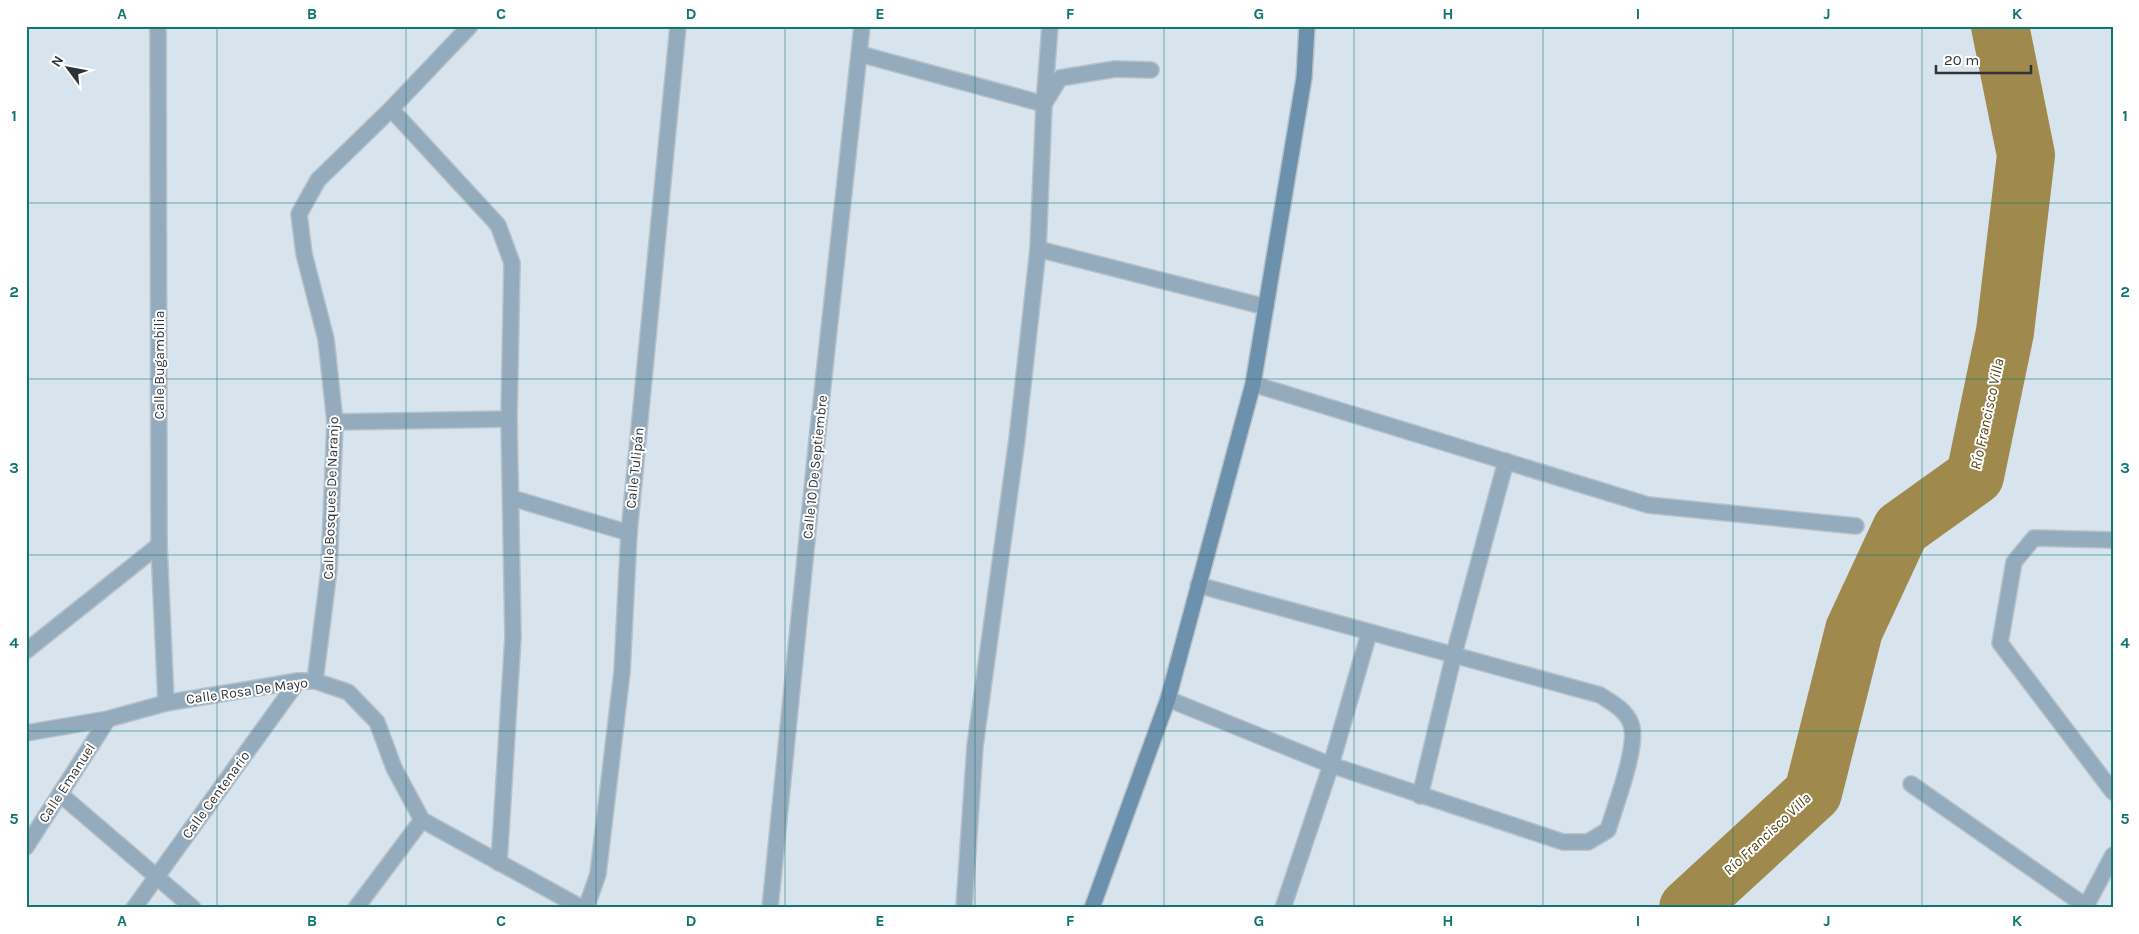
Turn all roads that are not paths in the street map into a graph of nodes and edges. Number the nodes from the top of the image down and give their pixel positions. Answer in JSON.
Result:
{"nodes":[{"id":1,"x":158,"y":26,"type":"edge"},
{"id":2,"x":470,"y":26,"type":"edge"},
{"id":3,"x":678,"y":26,"type":"edge"},
{"id":4,"x":862,"y":26,"type":"edge"},
{"id":5,"x":1050,"y":26,"type":"edge"},
{"id":6,"x":1307,"y":26,"type":"edge"},
{"id":7,"x":860,"y":54,"type":"junction"},
{"id":8,"x":1151,"y":70,"type":"dead end"},
{"id":9,"x":1044,"y":104,"type":"junction"},
{"id":10,"x":391,"y":109,"type":"junction"},
{"id":11,"x":1038,"y":249,"type":"junction"},
{"id":12,"x":1266,"y":307,"type":"junction"},
{"id":13,"x":1253,"y":384,"type":"junction"},
{"id":14,"x":509,"y":418,"type":"junction"},
{"id":15,"x":336,"y":422,"type":"junction"},
{"id":16,"x":1506,"y":461,"type":"junction"},
{"id":17,"x":512,"y":498,"type":"junction"},
{"id":18,"x":1856,"y":526,"type":"dead end"},
{"id":19,"x":628,"y":533,"type":"junction"},
{"id":20,"x":2113,"y":540,"type":"edge"},
{"id":21,"x":159,"y":545,"type":"junction"},
{"id":22,"x":1198,"y":585,"type":"junction"},
{"id":23,"x":1369,"y":633,"type":"junction"},
{"id":24,"x":26,"y":651,"type":"edge"},
{"id":25,"x":1454,"y":654,"type":"junction"},
{"id":26,"x":298,"y":681,"type":"junction"},
{"id":27,"x":315,"y":681,"type":"junction"},
{"id":28,"x":1168,"y":700,"type":"junction"},
{"id":29,"x":166,"y":703,"type":"junction"},
{"id":30,"x":108,"y":719,"type":"junction"},
{"id":31,"x":26,"y":734,"type":"edge"},
{"id":32,"x":1331,"y":765,"type":"junction"},
{"id":33,"x":1911,"y":784,"type":"dead end"},
{"id":34,"x":2113,"y":792,"type":"edge"},
{"id":35,"x":60,"y":794,"type":"junction"},
{"id":36,"x":1420,"y":796,"type":"junction"},
{"id":37,"x":422,"y":820,"type":"junction"},
{"id":38,"x":26,"y":847,"type":"edge"},
{"id":39,"x":2113,"y":855,"type":"edge"},
{"id":40,"x":499,"y":862,"type":"junction"},
{"id":41,"x":157,"y":877,"type":"junction"},
{"id":42,"x":2084,"y":906,"type":"edge"},
{"id":43,"x":134,"y":908,"type":"edge"},
{"id":44,"x":194,"y":908,"type":"edge"},
{"id":45,"x":356,"y":908,"type":"edge"},
{"id":46,"x":582,"y":908,"type":"edge"},
{"id":47,"x":586,"y":908,"type":"edge"},
{"id":48,"x":770,"y":908,"type":"edge"},
{"id":49,"x":964,"y":908,"type":"edge"},
{"id":50,"x":1092,"y":908,"type":"edge"},
{"id":51,"x":1283,"y":908,"type":"edge"}],
"edges":[{"from":1,"to":21,"type":"street","name":"Calle Bugambilia"},
{"from":2,"to":10,"type":"street","name":"Calle Bosques De Naranjo"},
{"from":3,"to":19,"type":"street","name":"Calle Tulipán"},
{"from":4,"to":7,"type":"street","name":"Calle 10 De Septiembre"},
{"from":5,"to":9,"type":"street"},
{"from":6,"to":12,"type":"main road"},
{"from":7,"to":9,"type":"street"},
{"from":7,"to":48,"type":"street","name":"Calle 10 De Septiembre"},
{"from":8,"to":9,"type":"street"},
{"from":9,"to":11,"type":"street"},
{"from":10,"to":14,"type":"street"},
{"from":10,"to":15,"type":"street","name":"Calle Bosques De Naranjo"},
{"from":11,"to":12,"type":"street"},
{"from":11,"to":49,"type":"street"},
{"from":12,"to":13,"type":"main road"},
{"from":13,"to":16,"type":"street"},
{"from":13,"to":22,"type":"main road"},
{"from":14,"to":15,"type":"street"},
{"from":14,"to":17,"type":"street"},
{"from":15,"to":27,"type":"street","name":"Calle Bosques De Naranjo"},
{"from":16,"to":18,"type":"street"},
{"from":16,"to":25,"type":"street"},
{"from":17,"to":19,"type":"street"},
{"from":17,"to":40,"type":"street"},
{"from":19,"to":47,"type":"street","name":"Calle Tulipán"},
{"from":20,"to":34,"type":"street"},
{"from":21,"to":24,"type":"street"},
{"from":21,"to":29,"type":"street","name":"Calle Bugambilia"},
{"from":22,"to":23,"type":"street"},
{"from":22,"to":28,"type":"main road"},
{"from":23,"to":25,"type":"street"},
{"from":23,"to":32,"type":"street"},
{"from":25,"to":36,"type":"street"},
{"from":25,"to":36,"type":"street"},
{"from":26,"to":27,"type":"street","name":"Calle Rosa De Mayo"},
{"from":26,"to":29,"type":"street","name":"Calle Rosa De Mayo"},
{"from":26,"to":41,"type":"street","name":"Calle Centenario"},
{"from":27,"to":37,"type":"street","name":"Calle Rosa De Mayo"},
{"from":28,"to":32,"type":"street"},
{"from":28,"to":50,"type":"main road"},
{"from":29,"to":30,"type":"street","name":"Calle Rosa De Mayo"},
{"from":30,"to":31,"type":"street","name":"Calle Rosa De Mayo"},
{"from":30,"to":35,"type":"street","name":"Calle Emanuel"},
{"from":32,"to":36,"type":"street"},
{"from":32,"to":51,"type":"street"},
{"from":33,"to":42,"type":"street"},
{"from":35,"to":38,"type":"street","name":"Calle Emanuel"},
{"from":35,"to":41,"type":"street"},
{"from":37,"to":40,"type":"street"},
{"from":37,"to":45,"type":"street"},
{"from":39,"to":42,"type":"street"},
{"from":40,"to":46,"type":"street"},
{"from":41,"to":43,"type":"street","name":"Calle Centenario"},
{"from":41,"to":44,"type":"street"}]}
